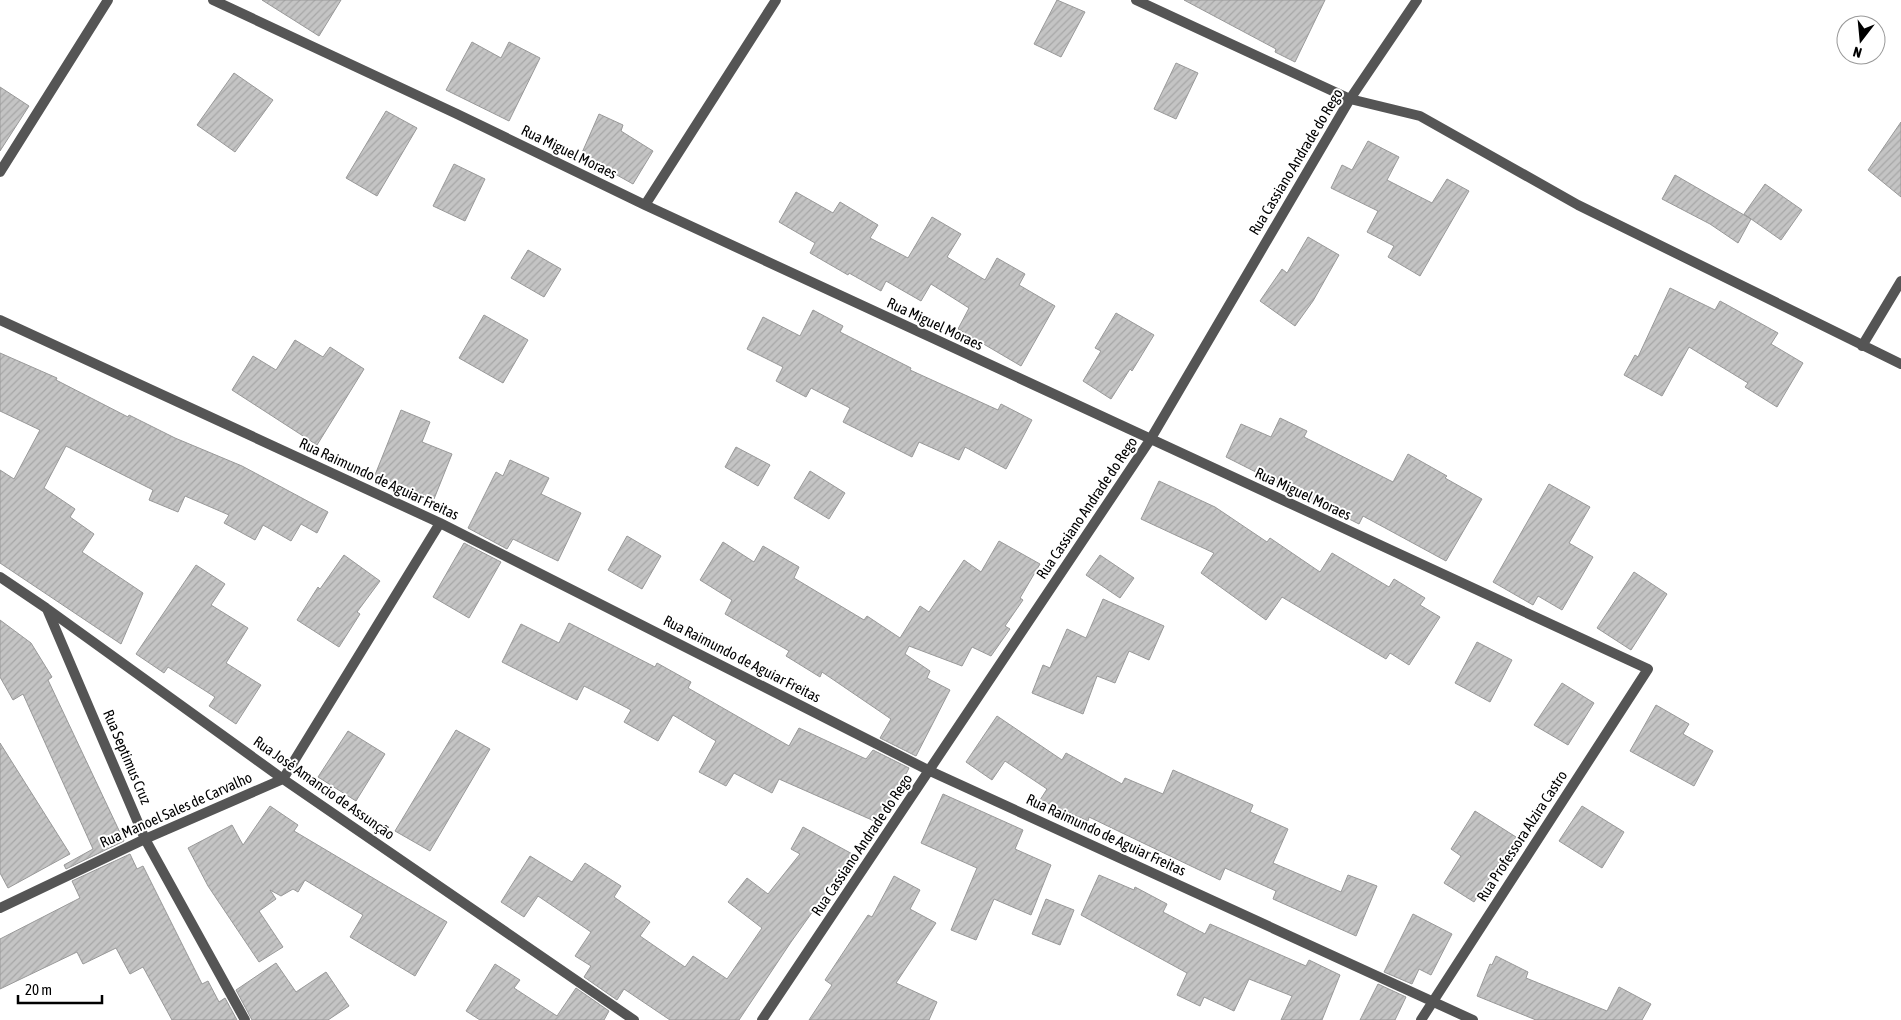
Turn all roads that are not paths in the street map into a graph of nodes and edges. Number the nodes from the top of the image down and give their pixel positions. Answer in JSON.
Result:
{"nodes":[{"id":1,"x":108,"y":0,"type":"edge"},
{"id":2,"x":213,"y":0,"type":"edge"},
{"id":3,"x":776,"y":0,"type":"edge"},
{"id":4,"x":1136,"y":0,"type":"edge"},
{"id":5,"x":1417,"y":0,"type":"edge"},
{"id":6,"x":1350,"y":98,"type":"junction"},
{"id":7,"x":0,"y":172,"type":"edge"},
{"id":8,"x":645,"y":205,"type":"junction"},
{"id":9,"x":1901,"y":281,"type":"edge"},
{"id":10,"x":0,"y":320,"type":"edge"},
{"id":11,"x":1862,"y":346,"type":"junction"},
{"id":12,"x":1901,"y":364,"type":"edge"},
{"id":13,"x":1150,"y":440,"type":"junction"},
{"id":14,"x":440,"y":523,"type":"junction"},
{"id":15,"x":0,"y":577,"type":"edge"},
{"id":16,"x":46,"y":608,"type":"junction"},
{"id":17,"x":1648,"y":669,"type":"joint"},
{"id":18,"x":930,"y":771,"type":"junction"},
{"id":19,"x":283,"y":779,"type":"junction"},
{"id":20,"x":145,"y":838,"type":"junction"},
{"id":21,"x":0,"y":908,"type":"edge"},
{"id":22,"x":1433,"y":1001,"type":"junction"},
{"id":23,"x":245,"y":1020,"type":"edge"},
{"id":24,"x":634,"y":1020,"type":"edge"},
{"id":25,"x":762,"y":1020,"type":"edge"},
{"id":26,"x":1421,"y":1020,"type":"edge"},
{"id":27,"x":1473,"y":1020,"type":"edge"}],
"edges":[{"from":1,"to":7,"type":"street"},
{"from":2,"to":8,"type":"street","name":"Rua Miguel Moraes"},
{"from":3,"to":8,"type":"street"},
{"from":4,"to":6,"type":"street"},
{"from":5,"to":6,"type":"street","name":"Rua Cassiano Andrade do Rego"},
{"from":6,"to":11,"type":"street"},
{"from":6,"to":13,"type":"street","name":"Rua Cassiano Andrade do Rego"},
{"from":8,"to":13,"type":"street","name":"Rua Miguel Moraes"},
{"from":9,"to":11,"type":"street"},
{"from":10,"to":14,"type":"street","name":"Rua Raimundo de Aguiar Freitas"},
{"from":11,"to":12,"type":"street"},
{"from":13,"to":17,"type":"street","name":"Rua Miguel Moraes"},
{"from":13,"to":18,"type":"street","name":"Rua Cassiano Andrade do Rego"},
{"from":14,"to":18,"type":"street","name":"Rua Raimundo de Aguiar Freitas"},
{"from":14,"to":19,"type":"street"},
{"from":15,"to":16,"type":"street","name":"Rua José Amancio de Assunção"},
{"from":16,"to":19,"type":"street","name":"Rua José Amancio de Assunção"},
{"from":16,"to":20,"type":"street","name":"Rua Septimus Cruz"},
{"from":17,"to":22,"type":"street","name":"Rua Professora Alzira Castro"},
{"from":18,"to":22,"type":"street","name":"Rua Raimundo de Aguiar Freitas"},
{"from":18,"to":25,"type":"street","name":"Rua Cassiano Andrade do Rego"},
{"from":19,"to":20,"type":"street","name":"Rua Manoel Sales de Carvalho"},
{"from":19,"to":24,"type":"street","name":"Rua José Amancio de Assunção"},
{"from":20,"to":21,"type":"street","name":"Rua Manoel Sales de Carvalho"},
{"from":20,"to":23,"type":"street","name":"Rua Septimus Cruz"},
{"from":22,"to":26,"type":"street","name":"Rua Professora Alzira Castro"},
{"from":22,"to":27,"type":"street","name":"Rua Raimundo de Aguiar Freitas"}]}
